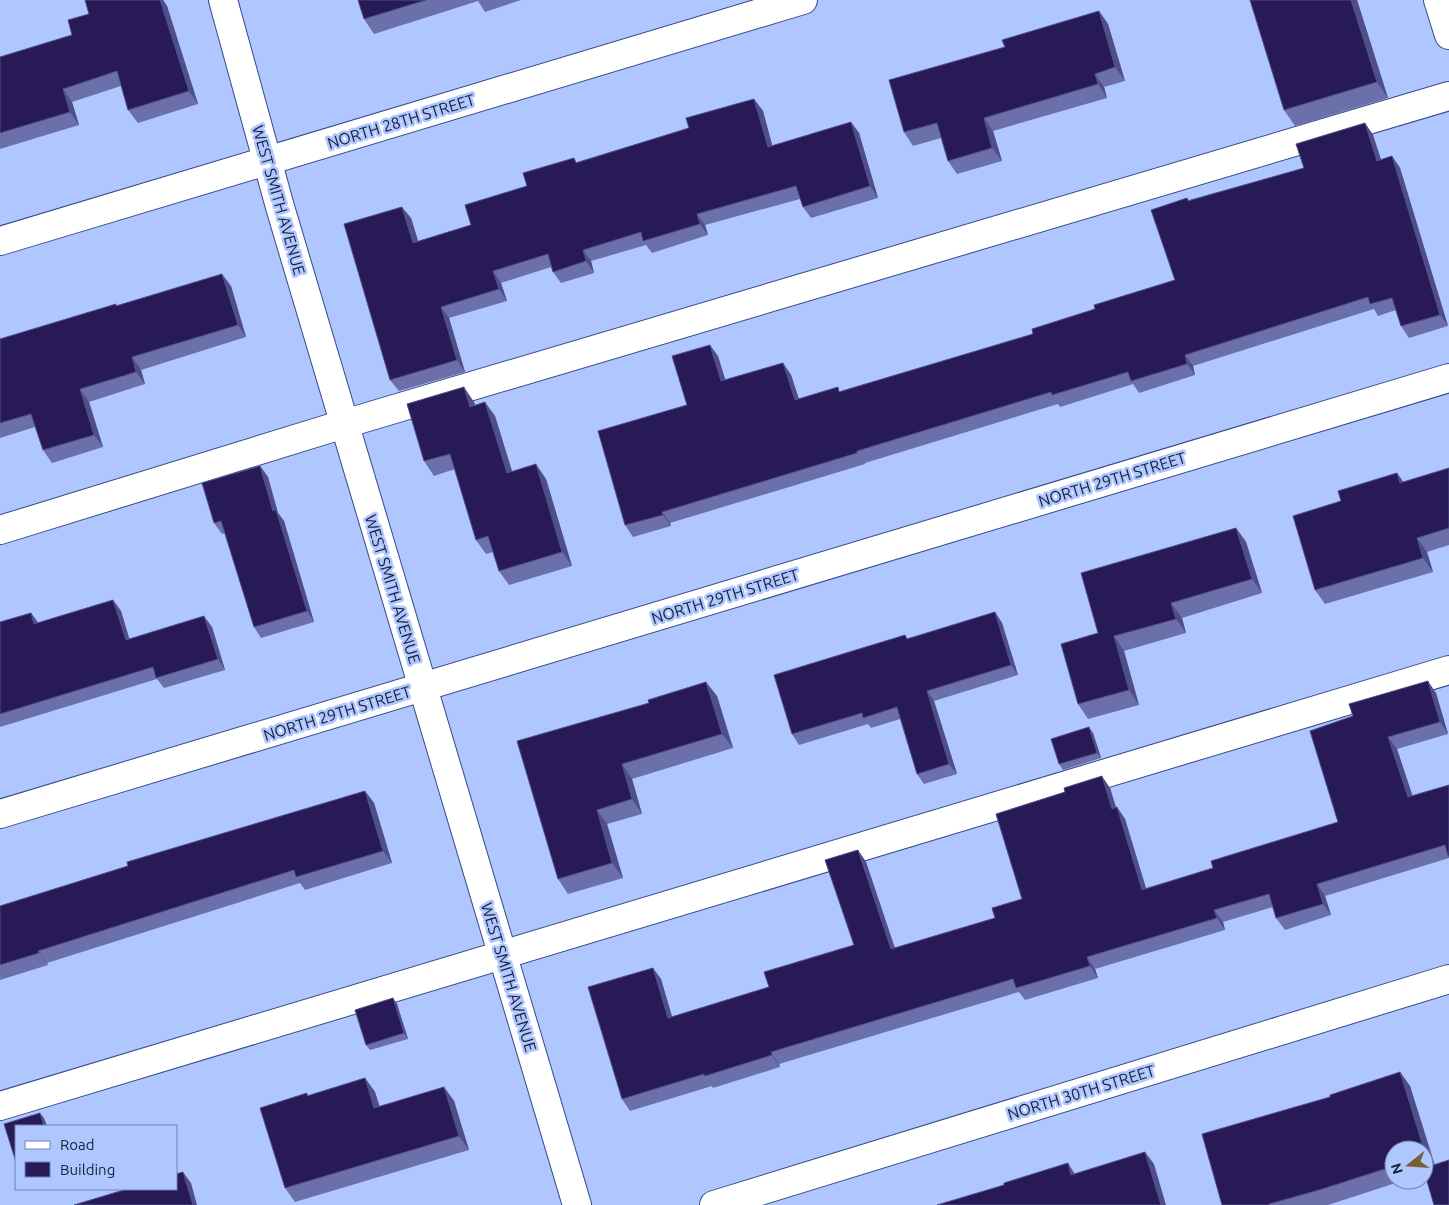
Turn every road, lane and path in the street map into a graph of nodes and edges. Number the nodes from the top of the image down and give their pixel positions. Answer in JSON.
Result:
{"nodes":[{"id":1,"x":223,"y":0,"type":"edge"},
{"id":2,"x":803,"y":0,"type":"edge"},
{"id":3,"x":1438,"y":0,"type":"edge"},
{"id":4,"x":1449,"y":35,"type":"edge"},
{"id":5,"x":1449,"y":96,"type":"edge"},
{"id":6,"x":266,"y":161,"type":"junction"},
{"id":7,"x":0,"y":241,"type":"edge"},
{"id":8,"x":1449,"y":378,"type":"edge"},
{"id":9,"x":344,"y":424,"type":"junction"},
{"id":10,"x":0,"y":530,"type":"edge"},
{"id":11,"x":1449,"y":670,"type":"edge"},
{"id":12,"x":422,"y":687,"type":"junction"},
{"id":13,"x":0,"y":814,"type":"edge"},
{"id":14,"x":502,"y":954,"type":"junction"},
{"id":15,"x":1449,"y":979,"type":"edge"},
{"id":16,"x":0,"y":1106,"type":"edge"},
{"id":17,"x":577,"y":1205,"type":"edge"},
{"id":18,"x":714,"y":1205,"type":"edge"}],
"edges":[{"from":1,"to":6,"type":"street","name":"WEST SMITH AVENUE"},
{"from":2,"to":6,"type":"street","name":"NORTH 28TH STREET"},
{"from":3,"to":4,"type":"street"},
{"from":5,"to":9,"type":"street"},
{"from":6,"to":7,"type":"street","name":"NORTH 28TH STREET"},
{"from":6,"to":9,"type":"street","name":"WEST SMITH AVENUE"},
{"from":8,"to":12,"type":"street","name":"NORTH 29TH STREET"},
{"from":9,"to":10,"type":"street"},
{"from":9,"to":12,"type":"street","name":"WEST SMITH AVENUE"},
{"from":11,"to":14,"type":"street"},
{"from":12,"to":13,"type":"street","name":"NORTH 29TH STREET"},
{"from":12,"to":14,"type":"street","name":"WEST SMITH AVENUE"},
{"from":14,"to":16,"type":"street"},
{"from":14,"to":17,"type":"street","name":"WEST SMITH AVENUE"},
{"from":15,"to":18,"type":"street","name":"NORTH 30TH STREET"}]}
